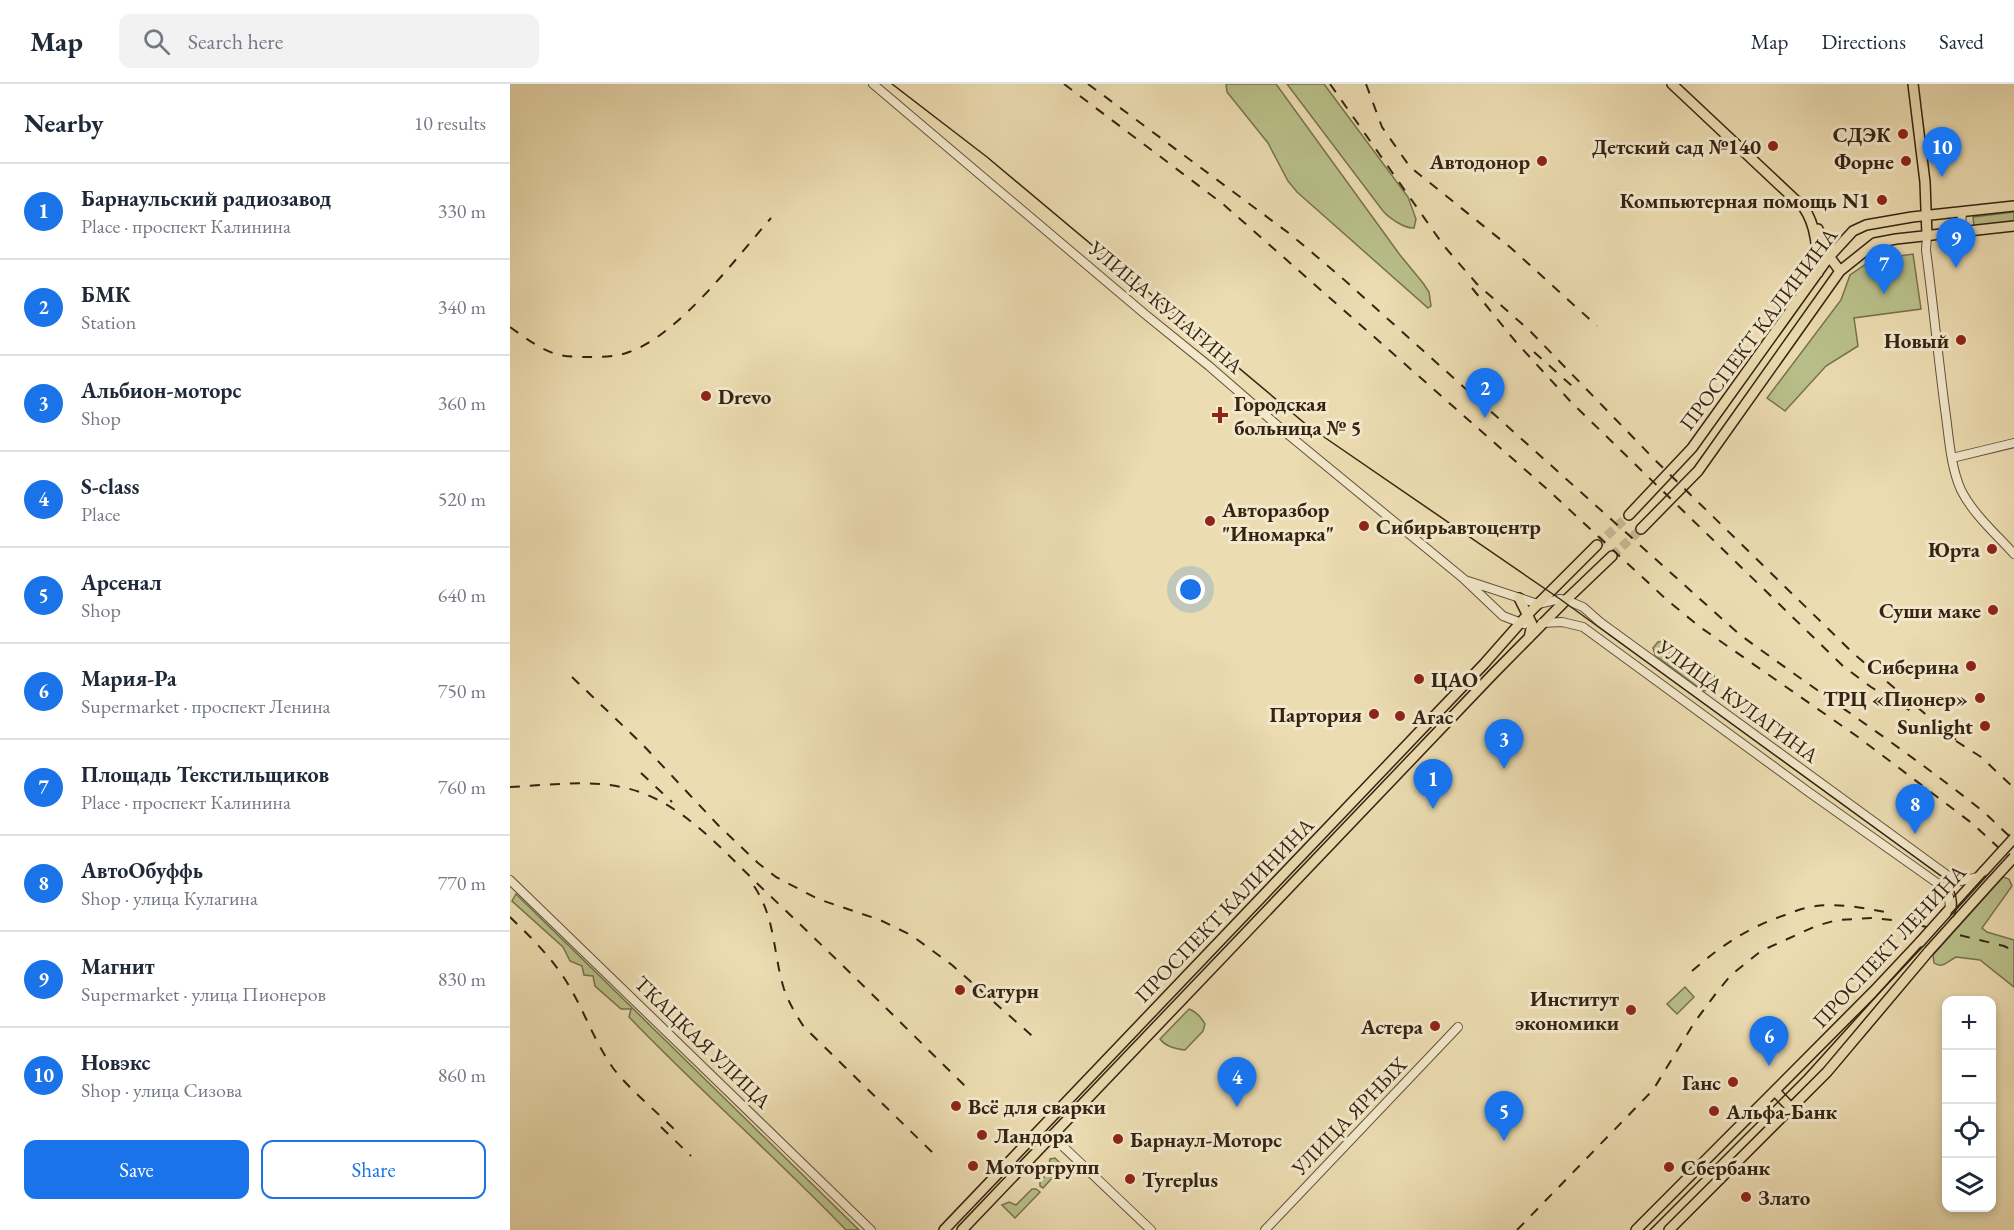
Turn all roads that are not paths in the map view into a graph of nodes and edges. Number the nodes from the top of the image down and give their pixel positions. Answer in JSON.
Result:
{"nodes":[{"id":1,"x":873,"y":84,"type":"edge"},
{"id":2,"x":1672,"y":84,"type":"edge"},
{"id":3,"x":1913,"y":84,"type":"edge"},
{"id":4,"x":2014,"y":206,"type":"edge"},
{"id":5,"x":1962,"y":212,"type":"junction"},
{"id":6,"x":1809,"y":215,"type":"junction"},
{"id":7,"x":1927,"y":216,"type":"junction"},
{"id":8,"x":2014,"y":226,"type":"edge"},
{"id":9,"x":1965,"y":231,"type":"junction"},
{"id":10,"x":1927,"y":236,"type":"junction"},
{"id":11,"x":1829,"y":257,"type":"junction"},
{"id":12,"x":1840,"y":271,"type":"junction"},
{"id":13,"x":1818,"y":273,"type":"junction"},
{"id":14,"x":1830,"y":285,"type":"junction"},
{"id":15,"x":2014,"y":443,"type":"edge"},
{"id":16,"x":1952,"y":458,"type":"junction"},
{"id":17,"x":1629,"y":515,"type":"tunnel mouth"},
{"id":18,"x":1641,"y":530,"type":"tunnel mouth"},
{"id":19,"x":1597,"y":545,"type":"tunnel mouth"},
{"id":20,"x":2014,"y":554,"type":"edge"},
{"id":21,"x":1612,"y":556,"type":"tunnel mouth"},
{"id":22,"x":1464,"y":579,"type":"junction"},
{"id":23,"x":1519,"y":598,"type":"junction"},
{"id":24,"x":1563,"y":603,"type":"junction"},
{"id":25,"x":1538,"y":604,"type":"junction"},
{"id":26,"x":1529,"y":613,"type":"junction"},
{"id":27,"x":1544,"y":623,"type":"junction"},
{"id":28,"x":1521,"y":624,"type":"junction"},
{"id":29,"x":1533,"y":624,"type":"junction"},
{"id":30,"x":1529,"y":638,"type":"junction"},
{"id":31,"x":1817,"y":781,"type":"junction"},
{"id":32,"x":1810,"y":793,"type":"junction"},
{"id":33,"x":1879,"y":826,"type":"junction"},
{"id":34,"x":1872,"y":836,"type":"junction"},
{"id":35,"x":2014,"y":838,"type":"edge"},
{"id":36,"x":1899,"y":841,"type":"junction"},
{"id":37,"x":1892,"y":850,"type":"junction"},
{"id":38,"x":2014,"y":857,"type":"edge"},
{"id":39,"x":1981,"y":874,"type":"junction"},
{"id":40,"x":510,"y":880,"type":"edge"},
{"id":41,"x":1948,"y":911,"type":"junction"},
{"id":42,"x":1458,"y":1027,"type":"dead end"},
{"id":43,"x":1775,"y":1091,"type":"junction"},
{"id":44,"x":1791,"y":1108,"type":"junction"},
{"id":45,"x":1043,"y":1127,"type":"junction"},
{"id":46,"x":1051,"y":1136,"type":"junction"},
{"id":47,"x":871,"y":1230,"type":"edge"},
{"id":48,"x":944,"y":1230,"type":"edge"},
{"id":49,"x":962,"y":1230,"type":"edge"},
{"id":50,"x":1151,"y":1230,"type":"edge"},
{"id":51,"x":1264,"y":1230,"type":"edge"},
{"id":52,"x":1636,"y":1230,"type":"edge"},
{"id":53,"x":1670,"y":1230,"type":"edge"}],
"edges":[{"from":1,"to":22,"type":"street","name":"УЛИЦА КУЛАГИНА"},
{"from":2,"to":6,"type":"main road"},
{"from":3,"to":7,"type":"main road"},
{"from":4,"to":5,"type":"main road","name":"ПРОСПЕКТ КАЛИНИНА"},
{"from":5,"to":7,"type":"main road","name":"ПРОСПЕКТ КАЛИНИНА"},
{"from":5,"to":9,"type":"street"},
{"from":6,"to":11,"type":"main road"},
{"from":6,"to":13,"type":"main road"},
{"from":7,"to":10,"type":"main road"},
{"from":7,"to":11,"type":"main road","name":"ПРОСПЕКТ КАЛИНИНА"},
{"from":8,"to":9,"type":"main road","name":"ПРОСПЕКТ КАЛИНИНА"},
{"from":9,"to":10,"type":"main road","name":"ПРОСПЕКТ КАЛИНИНА"},
{"from":10,"to":12,"type":"main road","name":"ПРОСПЕКТ КАЛИНИНА"},
{"from":10,"to":16,"type":"street"},
{"from":11,"to":12,"type":"main road"},
{"from":11,"to":13,"type":"main road","name":"ПРОСПЕКТ КАЛИНИНА"},
{"from":12,"to":14,"type":"main road","name":"ПРОСПЕКТ КАЛИНИНА"},
{"from":13,"to":14,"type":"main road"},
{"from":13,"to":17,"type":"main road","name":"ПРОСПЕКТ КАЛИНИНА"},
{"from":14,"to":18,"type":"main road","name":"ПРОСПЕКТ КАЛИНИНА"},
{"from":15,"to":16,"type":"street"},
{"from":16,"to":20,"type":"street"},
{"from":19,"to":25,"type":"main road","name":"ПРОСПЕКТ КАЛИНИНА"},
{"from":21,"to":24,"type":"main road"},
{"from":22,"to":23,"type":"street","name":"УЛИЦА КУЛАГИНА"},
{"from":22,"to":28,"type":"street","name":"УЛИЦА КУЛАГИНА"},
{"from":23,"to":25,"type":"street","name":"УЛИЦА КУЛАГИНА"},
{"from":23,"to":26,"type":"main road"},
{"from":24,"to":25,"type":"street","name":"УЛИЦА КУЛАГИНА"},
{"from":24,"to":27,"type":"main road","name":"ПРОСПЕКТ КАЛИНИНА"},
{"from":24,"to":31,"type":"street","name":"УЛИЦА КУЛАГИНА"},
{"from":25,"to":26,"type":"main road","name":"ПРОСПЕКТ КАЛИНИНА"},
{"from":26,"to":28,"type":"main road","name":"ПРОСПЕКТ КАЛИНИНА"},
{"from":26,"to":29,"type":"main road"},
{"from":27,"to":29,"type":"street","name":"УЛИЦА КУЛАГИНА"},
{"from":27,"to":30,"type":"main road","name":"ПРОСПЕКТ КАЛИНИНА"},
{"from":27,"to":32,"type":"street","name":"УЛИЦА КУЛАГИНА"},
{"from":28,"to":29,"type":"street","name":"УЛИЦА КУЛАГИНА"},
{"from":28,"to":45,"type":"main road","name":"ПРОСПЕКТ КАЛИНИНА"},
{"from":29,"to":30,"type":"main road","name":"ПРОСПЕКТ КАЛИНИНА"},
{"from":30,"to":46,"type":"main road","name":"ПРОСПЕКТ КАЛИНИНА"},
{"from":31,"to":32,"type":"street"},
{"from":31,"to":33,"type":"street","name":"УЛИЦА КУЛАГИНА"},
{"from":32,"to":34,"type":"street","name":"УЛИЦА КУЛАГИНА"},
{"from":33,"to":34,"type":"street"},
{"from":33,"to":36,"type":"street","name":"УЛИЦА КУЛАГИНА"},
{"from":34,"to":37,"type":"street","name":"УЛИЦА КУЛАГИНА"},
{"from":35,"to":39,"type":"main road","name":"ПРОСПЕКТ ЛЕНИНА","bridge":true},
{"from":36,"to":37,"type":"street"},
{"from":36,"to":39,"type":"street","name":"УЛИЦА КУЛАГИНА"},
{"from":37,"to":41,"type":"street","name":"УЛИЦА КУЛАГИНА"},
{"from":38,"to":44,"type":"main road","name":"ПРОСПЕКТ ЛЕНИНА","bridge":true},
{"from":39,"to":41,"type":"main road","name":"ПРОСПЕКТ ЛЕНИНА"},
{"from":40,"to":47,"type":"street","name":"ТКАЦКАЯ УЛИЦА"},
{"from":41,"to":43,"type":"main road","name":"ПРОСПЕКТ ЛЕНИНА","bridge":true},
{"from":42,"to":51,"type":"street","name":"УЛИЦА ЯРНЫХ"},
{"from":43,"to":44,"type":"main road"},
{"from":43,"to":52,"type":"main road","name":"ПРОСПЕКТ ЛЕНИНА"},
{"from":44,"to":53,"type":"main road","name":"ПРОСПЕКТ ЛЕНИНА"},
{"from":45,"to":46,"type":"main road"},
{"from":45,"to":48,"type":"main road","name":"ПРОСПЕКТ КАЛИНИНА"},
{"from":46,"to":49,"type":"main road","name":"ПРОСПЕКТ КАЛИНИНА"},
{"from":46,"to":50,"type":"street"}]}
